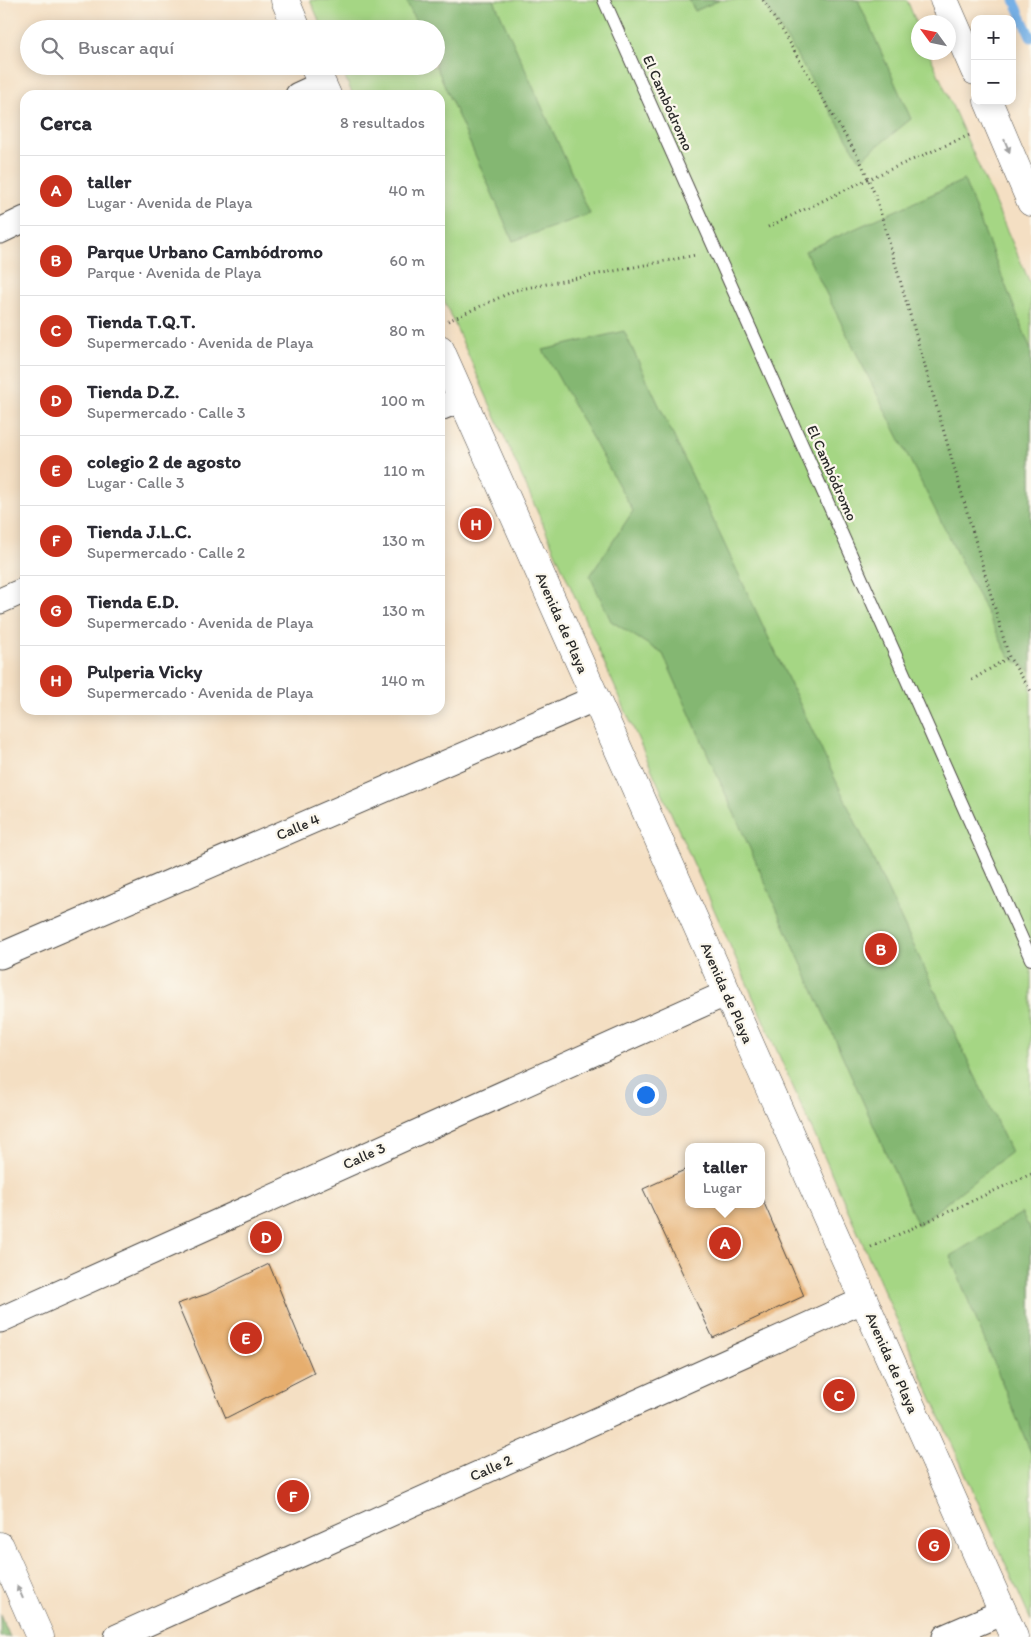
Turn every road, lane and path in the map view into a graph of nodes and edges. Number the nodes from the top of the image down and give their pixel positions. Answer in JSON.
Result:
{"nodes":[{"id":1,"x":285,"y":0,"type":"edge"},
{"id":2,"x":604,"y":0,"type":"edge"},
{"id":3,"x":763,"y":0,"type":"edge"},
{"id":4,"x":944,"y":0,"type":"edge"},
{"id":5,"x":294,"y":20,"type":"edge"},
{"id":6,"x":971,"y":62,"type":"edge"},
{"id":7,"x":992,"y":112,"type":"edge"},
{"id":8,"x":868,"y":179,"type":"junction"},
{"id":9,"x":1031,"y":202,"type":"edge"},
{"id":10,"x":20,"y":221,"type":"edge"},
{"id":11,"x":768,"y":227,"type":"dead end"},
{"id":12,"x":0,"y":231,"type":"edge"},
{"id":13,"x":716,"y":252,"type":"junction"},
{"id":14,"x":446,"y":322,"type":"dead end"},
{"id":15,"x":445,"y":374,"type":"edge"},
{"id":16,"x":451,"y":403,"type":"edge"},
{"id":17,"x":20,"y":592,"type":"edge"},
{"id":18,"x":0,"y":601,"type":"edge"},
{"id":19,"x":1009,"y":657,"type":"junction"},
{"id":20,"x":972,"y":680,"type":"dead end"},
{"id":21,"x":1031,"y":691,"type":"edge"},
{"id":22,"x":596,"y":698,"type":"junction"},
{"id":23,"x":0,"y":956,"type":"edge"},
{"id":24,"x":1031,"y":959,"type":"edge"},
{"id":25,"x":727,"y":993,"type":"junction"},
{"id":26,"x":1031,"y":1174,"type":"edge"},
{"id":27,"x":846,"y":1259,"type":"junction"},
{"id":28,"x":864,"y":1300,"type":"junction"},
{"id":29,"x":0,"y":1320,"type":"edge"},
{"id":30,"x":0,"y":1546,"type":"edge"},
{"id":31,"x":1003,"y":1612,"type":"junction"},
{"id":32,"x":40,"y":1637,"type":"edge"},
{"id":33,"x":117,"y":1637,"type":"edge"},
{"id":34,"x":945,"y":1637,"type":"edge"},
{"id":35,"x":1014,"y":1637,"type":"edge"}],
"edges":[{"from":1,"to":5,"type":"main road"},
{"from":2,"to":13,"type":"lane","name":"El Cambódromo"},
{"from":3,"to":8,"type":"path"},
{"from":4,"to":6,"type":"main road"},
{"from":7,"to":8,"type":"path"},
{"from":7,"to":9,"type":"main road","one_way":true},
{"from":8,"to":11,"type":"path"},
{"from":8,"to":19,"type":"path"},
{"from":10,"to":12,"type":"street"},
{"from":13,"to":14,"type":"path"},
{"from":13,"to":24,"type":"lane","name":"El Cambódromo"},
{"from":15,"to":16,"type":"main road","name":"Avenida de Playa"},
{"from":16,"to":22,"type":"main road","name":"Avenida de Playa"},
{"from":17,"to":18,"type":"street"},
{"from":19,"to":20,"type":"path"},
{"from":19,"to":21,"type":"path"},
{"from":22,"to":23,"type":"street","name":"Calle 4"},
{"from":22,"to":25,"type":"main road","name":"Avenida de Playa"},
{"from":25,"to":27,"type":"main road","name":"Avenida de Playa"},
{"from":25,"to":29,"type":"street","name":"Calle 3"},
{"from":26,"to":27,"type":"path"},
{"from":27,"to":28,"type":"main road","name":"Avenida de Playa"},
{"from":28,"to":31,"type":"main road","name":"Avenida de Playa"},
{"from":28,"to":33,"type":"street","name":"Calle 2"},
{"from":32,"to":30,"type":"main road","one_way":true},
{"from":31,"to":34,"type":"street"},
{"from":31,"to":35,"type":"main road","name":"Avenida de Playa"}]}
